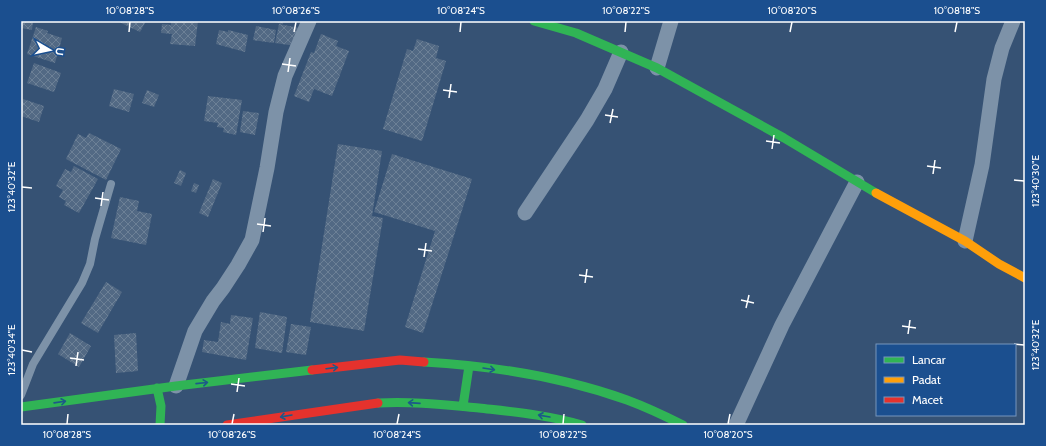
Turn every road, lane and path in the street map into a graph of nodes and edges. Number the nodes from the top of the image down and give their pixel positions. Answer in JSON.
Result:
{"nodes":[{"id":1,"x":309,"y":21,"type":"edge"},
{"id":2,"x":534,"y":21,"type":"edge"},
{"id":3,"x":671,"y":21,"type":"edge"},
{"id":4,"x":1013,"y":21,"type":"edge"},
{"id":5,"x":622,"y":52,"type":"junction"},
{"id":6,"x":657,"y":68,"type":"junction"},
{"id":7,"x":856,"y":182,"type":"junction"},
{"id":8,"x":111,"y":184,"type":"dead end"},
{"id":9,"x":525,"y":213,"type":"dead end"},
{"id":10,"x":965,"y":241,"type":"junction"},
{"id":11,"x":1025,"y":278,"type":"edge"},
{"id":12,"x":469,"y":366,"type":"junction"},
{"id":13,"x":176,"y":386,"type":"junction"},
{"id":14,"x":157,"y":388,"type":"junction"},
{"id":15,"x":21,"y":395,"type":"edge"},
{"id":16,"x":463,"y":406,"type":"junction"},
{"id":17,"x":21,"y":407,"type":"edge"},
{"id":18,"x":266,"y":423,"type":"edge"},
{"id":19,"x":160,"y":425,"type":"edge"},
{"id":20,"x":227,"y":425,"type":"edge"},
{"id":21,"x":582,"y":425,"type":"edge"},
{"id":22,"x":682,"y":425,"type":"edge"},
{"id":23,"x":736,"y":425,"type":"edge"}],
"edges":[{"from":1,"to":13,"type":"street"},
{"from":2,"to":5,"type":"main road"},
{"from":3,"to":6,"type":"street"},
{"from":4,"to":10,"type":"street"},
{"from":5,"to":6,"type":"main road"},
{"from":5,"to":9,"type":"street"},
{"from":6,"to":7,"type":"main road"},
{"from":7,"to":10,"type":"main road"},
{"from":7,"to":23,"type":"street"},
{"from":8,"to":15,"type":"lane"},
{"from":10,"to":11,"type":"main road"},
{"from":13,"to":12,"type":"main road","one_way":true},
{"from":12,"to":16,"type":"main road"},
{"from":12,"to":22,"type":"main road","one_way":true},
{"from":13,"to":14,"type":"main road"},
{"from":17,"to":14,"type":"main road","one_way":true},
{"from":14,"to":19,"type":"main road"},
{"from":16,"to":18,"type":"main road","one_way":true},
{"from":21,"to":16,"type":"main road","one_way":true},
{"from":18,"to":20,"type":"main road"}]}
